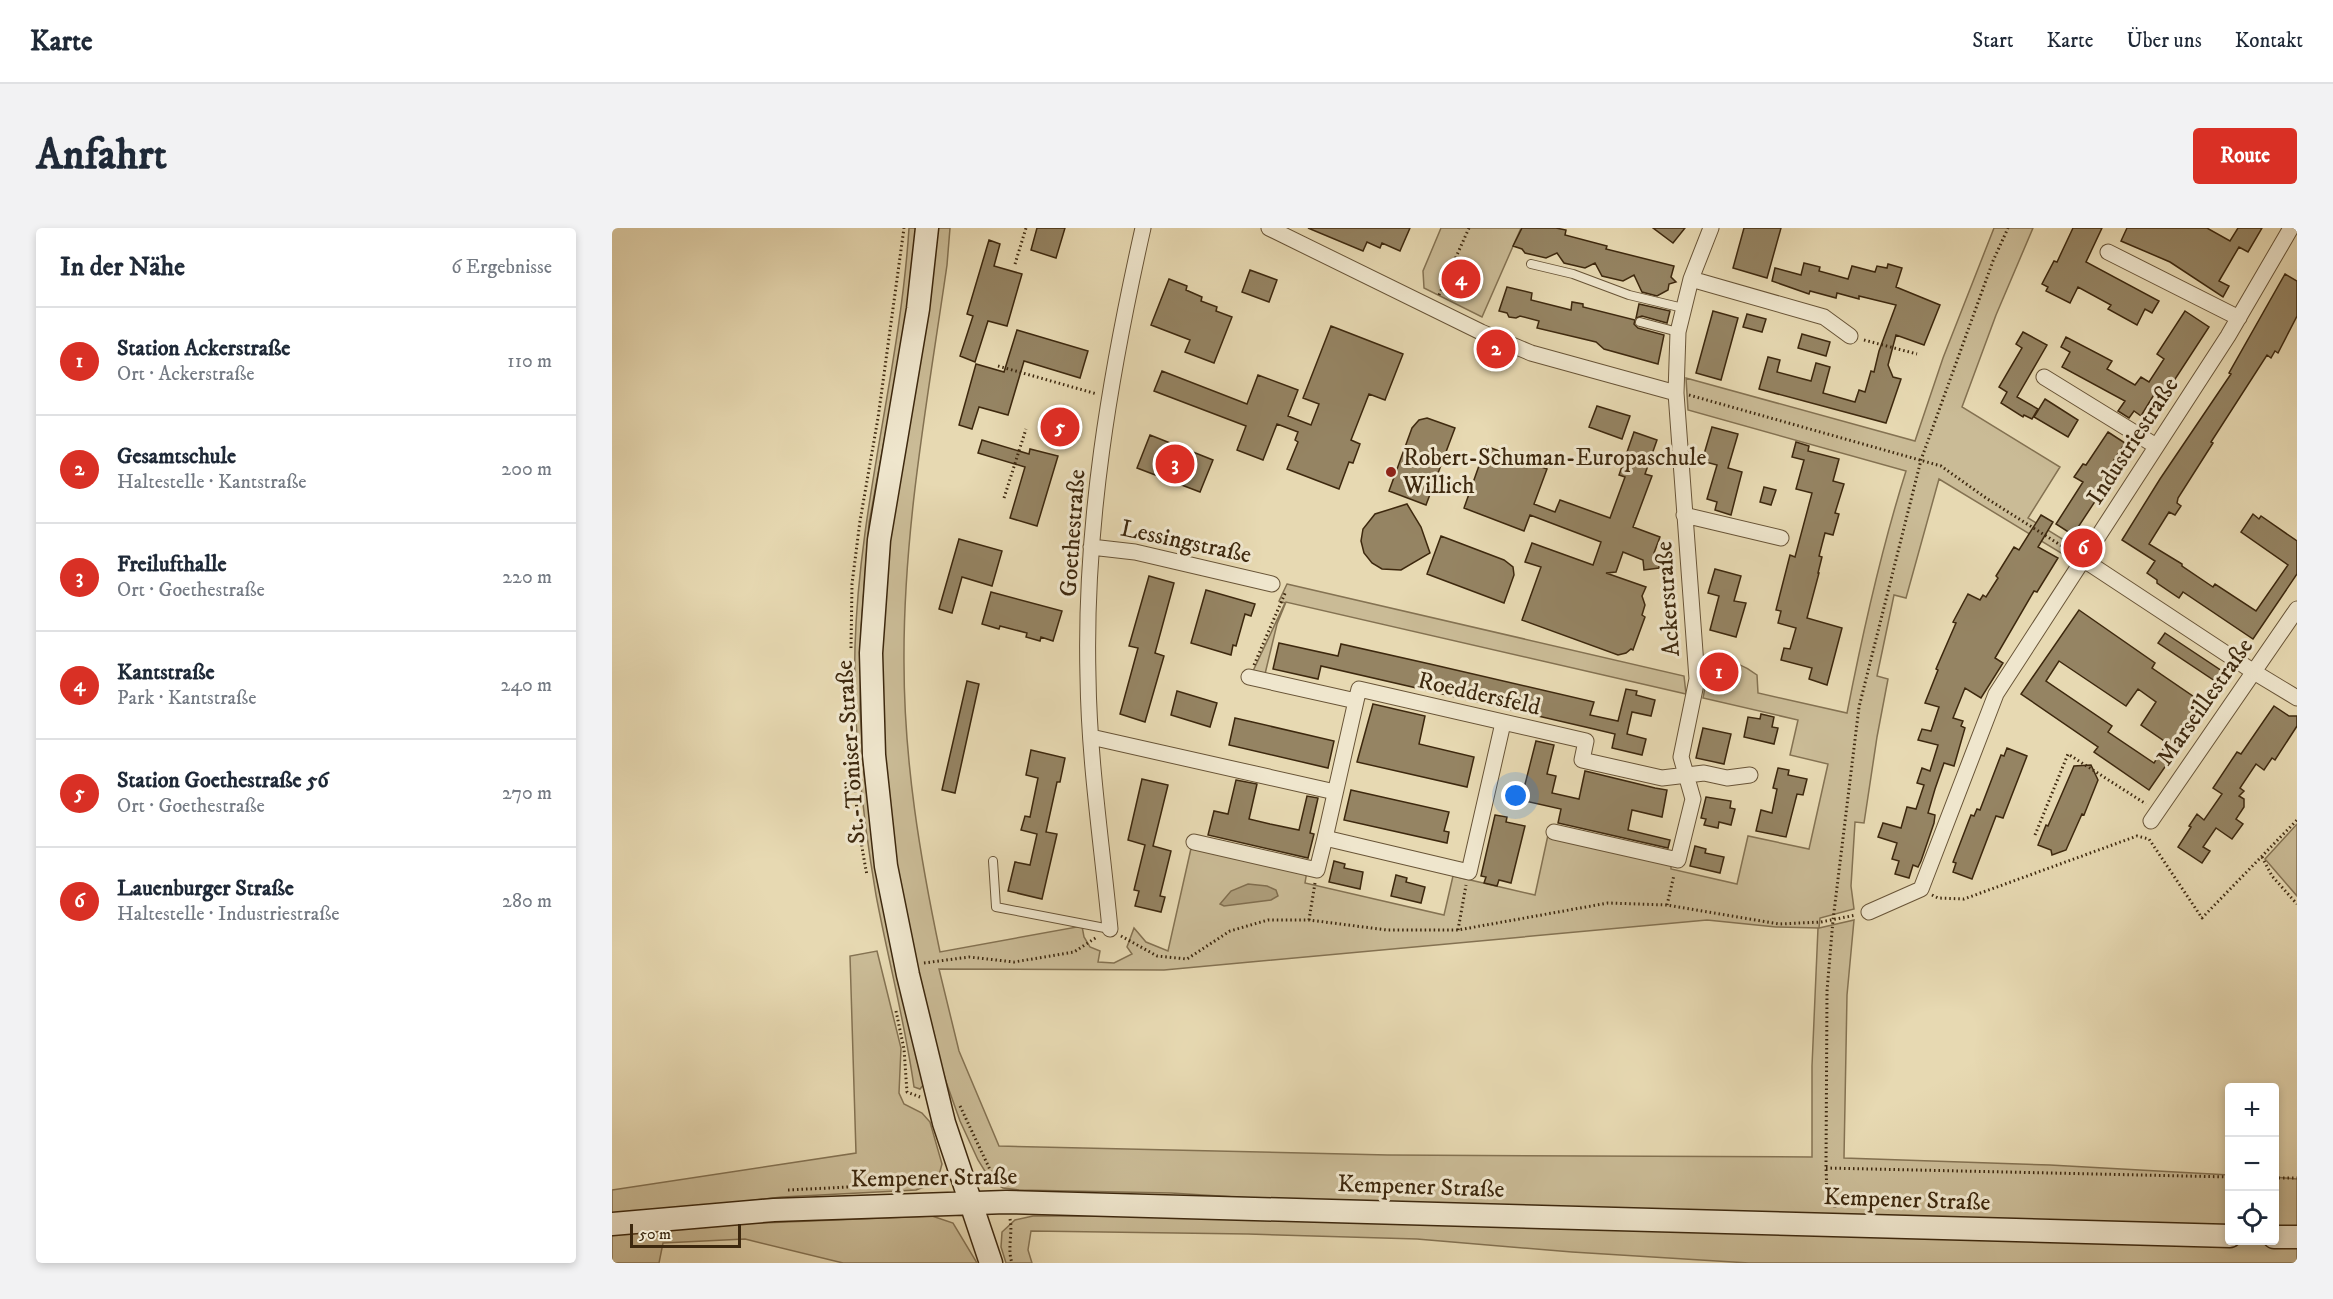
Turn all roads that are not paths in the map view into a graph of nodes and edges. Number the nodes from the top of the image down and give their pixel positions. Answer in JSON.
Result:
{"nodes":[{"id":1,"x":927,"y":228,"type":"edge"},
{"id":2,"x":1143,"y":228,"type":"edge"},
{"id":3,"x":1269,"y":228,"type":"edge"},
{"id":4,"x":1711,"y":228,"type":"edge"},
{"id":5,"x":2291,"y":228,"type":"edge"},
{"id":6,"x":2108,"y":252,"type":"dead end"},
{"id":7,"x":1531,"y":264,"type":"dead end"},
{"id":8,"x":1691,"y":279,"type":"junction"},
{"id":9,"x":1683,"y":308,"type":"junction"},
{"id":10,"x":2239,"y":318,"type":"junction"},
{"id":11,"x":1640,"y":322,"type":"dead end"},
{"id":12,"x":1678,"y":332,"type":"junction"},
{"id":13,"x":1850,"y":336,"type":"road end"},
{"id":14,"x":2044,"y":377,"type":"dead end"},
{"id":15,"x":1676,"y":393,"type":"junction"},
{"id":16,"x":2156,"y":446,"type":"junction"},
{"id":17,"x":1684,"y":515,"type":"junction"},
{"id":18,"x":1781,"y":538,"type":"dead end"},
{"id":19,"x":1091,"y":547,"type":"junction"},
{"id":20,"x":2084,"y":560,"type":"junction"},
{"id":21,"x":1272,"y":584,"type":"road end"},
{"id":22,"x":2297,"y":609,"type":"edge"},
{"id":23,"x":2254,"y":672,"type":"junction"},
{"id":24,"x":1249,"y":677,"type":"road end"},
{"id":25,"x":2297,"y":698,"type":"edge"},
{"id":26,"x":1356,"y":701,"type":"junction"},
{"id":27,"x":1503,"y":723,"type":"junction"},
{"id":28,"x":1091,"y":737,"type":"junction"},
{"id":29,"x":1750,"y":775,"type":"dead end"},
{"id":30,"x":1685,"y":776,"type":"junction"},
{"id":31,"x":1335,"y":792,"type":"junction"},
{"id":32,"x":2154,"y":816,"type":"road end"},
{"id":33,"x":1554,"y":832,"type":"dead end"},
{"id":34,"x":1325,"y":838,"type":"junction"},
{"id":35,"x":1194,"y":842,"type":"dead end"},
{"id":36,"x":993,"y":861,"type":"dead end"},
{"id":37,"x":1869,"y":912,"type":"road end"},
{"id":38,"x":1110,"y":929,"type":"joint"},
{"id":39,"x":970,"y":1202,"type":"junction"},
{"id":40,"x":612,"y":1224,"type":"edge"},
{"id":41,"x":2225,"y":1236,"type":"edge"},
{"id":42,"x":2279,"y":1237,"type":"edge"},
{"id":43,"x":2297,"y":1237,"type":"edge"},
{"id":44,"x":991,"y":1263,"type":"edge"}],
"edges":[{"from":1,"to":39,"type":"main road","name":"St.-Töniser-Straße"},
{"from":2,"to":19,"type":"street","name":"Goethestraße"},
{"from":3,"to":15,"type":"street"},
{"from":4,"to":8,"type":"street","name":"Ackerstraße"},
{"from":5,"to":10,"type":"street","name":"Industriestraße"},
{"from":6,"to":10,"type":"street"},
{"from":7,"to":9,"type":"lane"},
{"from":8,"to":9,"type":"street","name":"Ackerstraße"},
{"from":8,"to":13,"type":"street"},
{"from":9,"to":12,"type":"street","name":"Ackerstraße"},
{"from":10,"to":16,"type":"street","name":"Industriestraße"},
{"from":11,"to":12,"type":"lane"},
{"from":12,"to":15,"type":"street","name":"Ackerstraße"},
{"from":14,"to":16,"type":"street"},
{"from":15,"to":17,"type":"street","name":"Ackerstraße"},
{"from":16,"to":20,"type":"street","name":"Industriestraße"},
{"from":17,"to":18,"type":"street","name":"Ackerstraße"},
{"from":17,"to":30,"type":"street","name":"Ackerstraße"},
{"from":19,"to":21,"type":"street","name":"Lessingstraße"},
{"from":19,"to":28,"type":"street","name":"Goethestraße"},
{"from":20,"to":23,"type":"street"},
{"from":20,"to":37,"type":"street","name":"Industriestraße"},
{"from":22,"to":23,"type":"street","name":"Marseillestraße"},
{"from":23,"to":25,"type":"street"},
{"from":23,"to":32,"type":"street","name":"Marseillestraße"},
{"from":24,"to":26,"type":"street"},
{"from":26,"to":27,"type":"street","name":"Roeddersfeld"},
{"from":26,"to":31,"type":"street"},
{"from":27,"to":30,"type":"street","name":"Roeddersfeld"},
{"from":27,"to":34,"type":"street"},
{"from":28,"to":31,"type":"street"},
{"from":28,"to":38,"type":"street","name":"Goethestraße"},
{"from":29,"to":30,"type":"street","name":"Roeddersfeld"},
{"from":30,"to":33,"type":"street"},
{"from":31,"to":34,"type":"street"},
{"from":34,"to":35,"type":"street"},
{"from":36,"to":38,"type":"lane"},
{"from":39,"to":40,"type":"main road","name":"Kempener Straße"},
{"from":39,"to":41,"type":"main road","name":"Kempener Straße"},
{"from":39,"to":44,"type":"main road","name":"St.-Töniser-Straße"},
{"from":42,"to":43,"type":"main road"}]}
